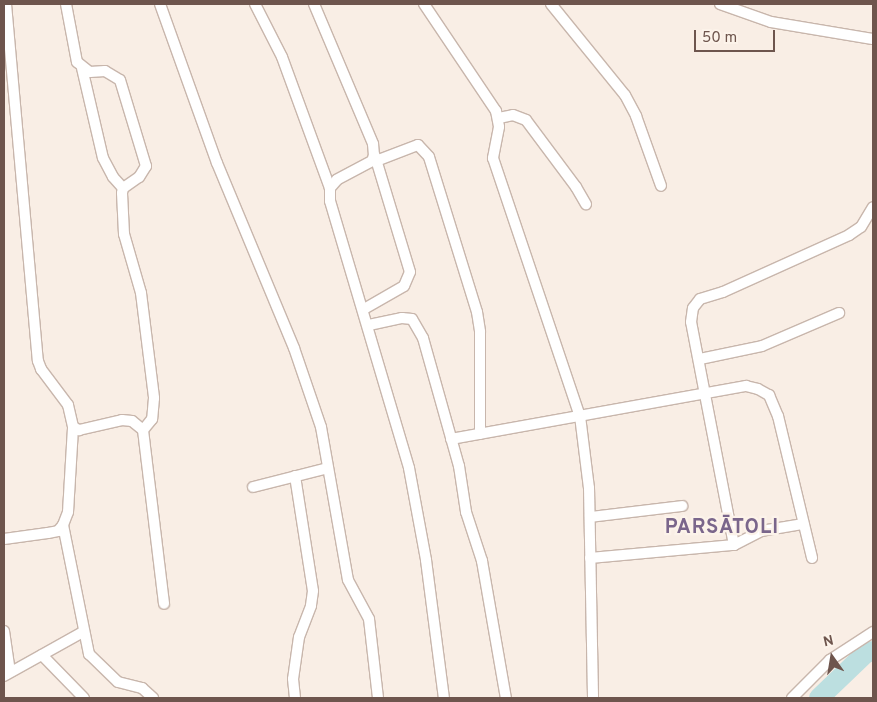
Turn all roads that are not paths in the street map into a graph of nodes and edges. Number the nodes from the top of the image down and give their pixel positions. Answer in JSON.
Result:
{"nodes":[{"id":1,"x":6,"y":4,"type":"edge"},
{"id":2,"x":66,"y":4,"type":"edge"},
{"id":3,"x":160,"y":4,"type":"edge"},
{"id":4,"x":255,"y":4,"type":"edge"},
{"id":5,"x":314,"y":4,"type":"edge"},
{"id":6,"x":424,"y":4,"type":"edge"},
{"id":7,"x":551,"y":4,"type":"edge"},
{"id":8,"x":720,"y":4,"type":"edge"},
{"id":9,"x":873,"y":39,"type":"edge"},
{"id":10,"x":82,"y":68,"type":"junction"},
{"id":11,"x":499,"y":118,"type":"junction"},
{"id":12,"x":375,"y":158,"type":"junction"},
{"id":13,"x":661,"y":186,"type":"dead end"},
{"id":14,"x":123,"y":188,"type":"junction"},
{"id":15,"x":330,"y":188,"type":"junction"},
{"id":16,"x":586,"y":204,"type":"dead end"},
{"id":17,"x":873,"y":211,"type":"edge"},
{"id":18,"x":364,"y":309,"type":"junction"},
{"id":19,"x":839,"y":313,"type":"dead end"},
{"id":20,"x":369,"y":325,"type":"junction"},
{"id":21,"x":700,"y":359,"type":"junction"},
{"id":22,"x":707,"y":394,"type":"junction"},
{"id":23,"x":580,"y":416,"type":"junction"},
{"id":24,"x":73,"y":427,"type":"junction"},
{"id":25,"x":143,"y":430,"type":"junction"},
{"id":26,"x":480,"y":434,"type":"junction"},
{"id":27,"x":451,"y":439,"type":"junction"},
{"id":28,"x":328,"y":468,"type":"junction"},
{"id":29,"x":295,"y":476,"type":"junction"},
{"id":30,"x":253,"y":487,"type":"dead end"},
{"id":31,"x":682,"y":506,"type":"dead end"},
{"id":32,"x":590,"y":517,"type":"junction"},
{"id":33,"x":803,"y":524,"type":"junction"},
{"id":34,"x":63,"y":525,"type":"junction"},
{"id":35,"x":4,"y":539,"type":"edge"},
{"id":36,"x":734,"y":545,"type":"junction"},
{"id":37,"x":590,"y":558,"type":"junction"},
{"id":38,"x":812,"y":558,"type":"dead end"},
{"id":39,"x":164,"y":604,"type":"dead end"},
{"id":40,"x":4,"y":631,"type":"edge"},
{"id":41,"x":83,"y":632,"type":"junction"},
{"id":42,"x":873,"y":632,"type":"edge"},
{"id":43,"x":42,"y":655,"type":"junction"},
{"id":44,"x":7,"y":674,"type":"edge"},
{"id":45,"x":84,"y":698,"type":"edge"},
{"id":46,"x":153,"y":698,"type":"edge"},
{"id":47,"x":295,"y":698,"type":"edge"},
{"id":48,"x":378,"y":698,"type":"edge"},
{"id":49,"x":444,"y":698,"type":"edge"},
{"id":50,"x":506,"y":698,"type":"edge"},
{"id":51,"x":593,"y":698,"type":"edge"},
{"id":52,"x":792,"y":698,"type":"edge"}],
"edges":[{"from":1,"to":24,"type":"street"},
{"from":2,"to":10,"type":"street"},
{"from":3,"to":28,"type":"street"},
{"from":4,"to":15,"type":"street"},
{"from":5,"to":12,"type":"street"},
{"from":6,"to":11,"type":"street"},
{"from":7,"to":13,"type":"street"},
{"from":8,"to":9,"type":"street"},
{"from":10,"to":14,"type":"street"},
{"from":10,"to":14,"type":"street"},
{"from":11,"to":16,"type":"street"},
{"from":11,"to":23,"type":"street"},
{"from":12,"to":15,"type":"street"},
{"from":12,"to":18,"type":"street"},
{"from":12,"to":26,"type":"street"},
{"from":14,"to":25,"type":"street"},
{"from":15,"to":18,"type":"street"},
{"from":17,"to":21,"type":"street"},
{"from":18,"to":20,"type":"street"},
{"from":19,"to":21,"type":"street"},
{"from":20,"to":27,"type":"street"},
{"from":20,"to":49,"type":"street"},
{"from":21,"to":22,"type":"street"},
{"from":22,"to":23,"type":"street"},
{"from":22,"to":33,"type":"street"},
{"from":22,"to":36,"type":"street"},
{"from":23,"to":26,"type":"street"},
{"from":23,"to":32,"type":"street"},
{"from":24,"to":25,"type":"street"},
{"from":24,"to":34,"type":"street"},
{"from":25,"to":39,"type":"street"},
{"from":26,"to":27,"type":"street"},
{"from":27,"to":50,"type":"street"},
{"from":28,"to":29,"type":"street"},
{"from":28,"to":48,"type":"street"},
{"from":29,"to":30,"type":"street"},
{"from":29,"to":47,"type":"street"},
{"from":31,"to":32,"type":"street"},
{"from":32,"to":37,"type":"street"},
{"from":33,"to":36,"type":"street"},
{"from":33,"to":38,"type":"street"},
{"from":34,"to":35,"type":"street"},
{"from":34,"to":41,"type":"street"},
{"from":36,"to":37,"type":"street"},
{"from":37,"to":51,"type":"street"},
{"from":40,"to":44,"type":"street"},
{"from":41,"to":43,"type":"street"},
{"from":41,"to":46,"type":"street"},
{"from":42,"to":52,"type":"street"},
{"from":43,"to":44,"type":"street"},
{"from":43,"to":45,"type":"street"}]}
